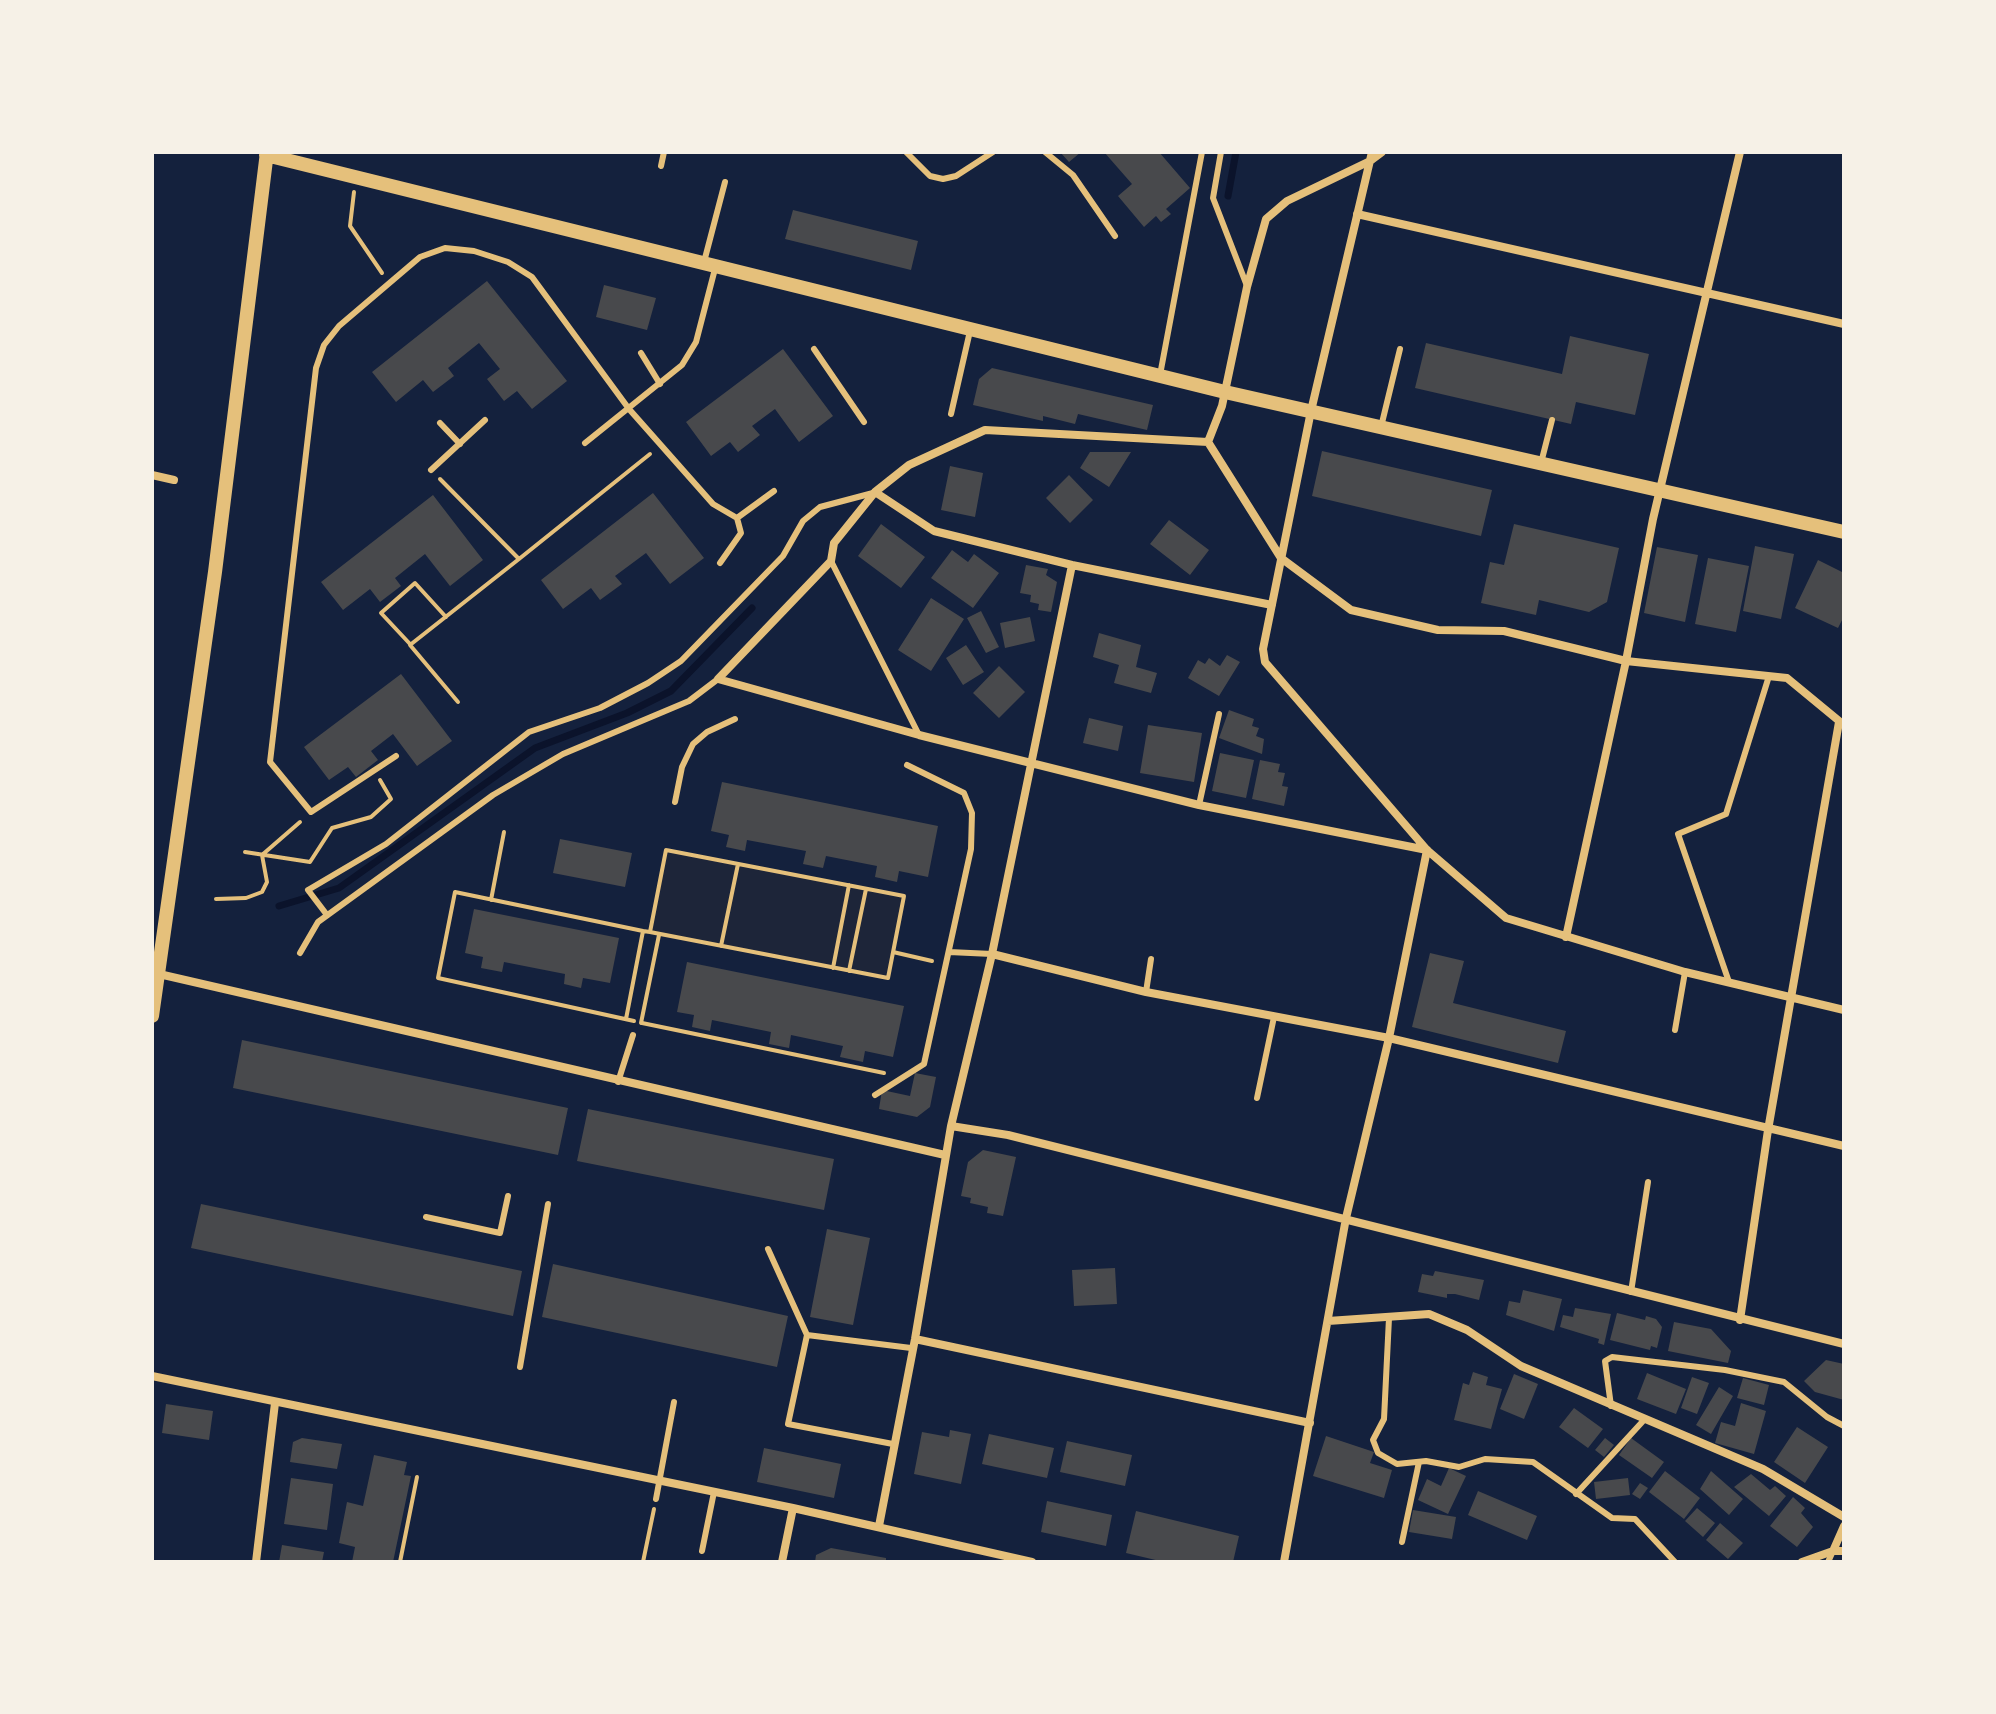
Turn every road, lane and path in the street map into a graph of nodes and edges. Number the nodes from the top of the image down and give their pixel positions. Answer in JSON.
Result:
{"nodes":[{"id":1,"x":664,"y":152,"type":"edge"},
{"id":2,"x":906,"y":152,"type":"edge"},
{"id":3,"x":993,"y":152,"type":"edge"},
{"id":4,"x":1045,"y":152,"type":"edge"},
{"id":5,"x":1202,"y":152,"type":"edge"},
{"id":6,"x":1221,"y":152,"type":"edge"},
{"id":7,"x":1382,"y":152,"type":"edge"},
{"id":8,"x":1740,"y":152,"type":"edge"},
{"id":9,"x":266,"y":154,"type":"edge"},
{"id":10,"x":1371,"y":157,"type":"edge"},
{"id":11,"x":661,"y":166,"type":"dead end"},
{"id":12,"x":725,"y":182,"type":"dead end"},
{"id":13,"x":355,"y":187,"type":"dead end"},
{"id":14,"x":1357,"y":214,"type":"junction"},
{"id":15,"x":1115,"y":236,"type":"dead end"},
{"id":16,"x":710,"y":264,"type":"junction"},
{"id":17,"x":388,"y":282,"type":"junction"},
{"id":18,"x":1247,"y":287,"type":"junction"},
{"id":19,"x":1706,"y":293,"type":"junction"},
{"id":20,"x":1844,"y":324,"type":"edge"},
{"id":21,"x":971,"y":328,"type":"junction"},
{"id":22,"x":814,"y":349,"type":"dead end"},
{"id":23,"x":1400,"y":349,"type":"dead end"},
{"id":24,"x":641,"y":353,"type":"dead end"},
{"id":25,"x":1160,"y":375,"type":"junction"},
{"id":26,"x":660,"y":384,"type":"junction"},
{"id":27,"x":1225,"y":392,"type":"junction"},
{"id":28,"x":629,"y":409,"type":"junction"},
{"id":29,"x":1311,"y":411,"type":"junction"},
{"id":30,"x":951,"y":414,"type":"dead end"},
{"id":31,"x":485,"y":420,"type":"dead end"},
{"id":32,"x":1552,"y":420,"type":"dead end"},
{"id":33,"x":864,"y":422,"type":"dead end"},
{"id":34,"x":440,"y":423,"type":"dead end"},
{"id":35,"x":1381,"y":427,"type":"junction"},
{"id":36,"x":1208,"y":442,"type":"junction"},
{"id":37,"x":585,"y":443,"type":"dead end"},
{"id":38,"x":460,"y":444,"type":"junction"},
{"id":39,"x":661,"y":445,"type":"junction"},
{"id":40,"x":1541,"y":463,"type":"junction"},
{"id":41,"x":431,"y":470,"type":"joint"},
{"id":42,"x":152,"y":475,"type":"edge"},
{"id":43,"x":174,"y":480,"type":"dead end"},
{"id":44,"x":1660,"y":490,"type":"junction"},
{"id":45,"x":774,"y":491,"type":"dead end"},
{"id":46,"x":875,"y":492,"type":"junction"},
{"id":47,"x":737,"y":518,"type":"junction"},
{"id":48,"x":1844,"y":532,"type":"edge"},
{"id":49,"x":1281,"y":558,"type":"junction"},
{"id":50,"x":519,"y":559,"type":"junction"},
{"id":51,"x":831,"y":561,"type":"junction"},
{"id":52,"x":720,"y":563,"type":"dead end"},
{"id":53,"x":1072,"y":565,"type":"junction"},
{"id":54,"x":1272,"y":605,"type":"junction"},
{"id":55,"x":446,"y":617,"type":"junction"},
{"id":56,"x":410,"y":645,"type":"junction"},
{"id":57,"x":1626,"y":661,"type":"junction"},
{"id":58,"x":1769,"y":676,"type":"junction"},
{"id":59,"x":718,"y":679,"type":"junction"},
{"id":60,"x":458,"y":702,"type":"dead end"},
{"id":61,"x":1219,"y":714,"type":"dead end"},
{"id":62,"x":735,"y":719,"type":"dead end"},
{"id":63,"x":1842,"y":724,"type":"edge"},
{"id":64,"x":919,"y":735,"type":"junction"},
{"id":65,"x":396,"y":756,"type":"dead end"},
{"id":66,"x":1030,"y":763,"type":"junction"},
{"id":67,"x":907,"y":765,"type":"dead end"},
{"id":68,"x":375,"y":771,"type":"junction"},
{"id":69,"x":675,"y":802,"type":"dead end"},
{"id":70,"x":1199,"y":805,"type":"junction"},
{"id":71,"x":311,"y":812,"type":"junction"},
{"id":72,"x":504,"y":832,"type":"dead end"},
{"id":73,"x":1427,"y":850,"type":"junction"},
{"id":74,"x":245,"y":852,"type":"dead end"},
{"id":75,"x":262,"y":855,"type":"junction"},
{"id":76,"x":738,"y":864,"type":"junction"},
{"id":77,"x":849,"y":885,"type":"junction"},
{"id":78,"x":866,"y":889,"type":"junction"},
{"id":79,"x":216,"y":899,"type":"dead end"},
{"id":80,"x":491,"y":900,"type":"junction"},
{"id":81,"x":327,"y":915,"type":"junction"},
{"id":82,"x":643,"y":931,"type":"junction"},
{"id":83,"x":650,"y":932,"type":"junction"},
{"id":84,"x":659,"y":934,"type":"junction"},
{"id":85,"x":1566,"y":937,"type":"junction"},
{"id":86,"x":721,"y":946,"type":"junction"},
{"id":87,"x":893,"y":952,"type":"junction"},
{"id":88,"x":949,"y":952,"type":"junction"},
{"id":89,"x":300,"y":953,"type":"dead end"},
{"id":90,"x":992,"y":954,"type":"junction"},
{"id":91,"x":1151,"y":959,"type":"dead end"},
{"id":92,"x":833,"y":968,"type":"junction"},
{"id":93,"x":849,"y":971,"type":"junction"},
{"id":94,"x":1685,"y":972,"type":"junction"},
{"id":95,"x":159,"y":974,"type":"junction"},
{"id":96,"x":930,"y":974,"type":"dead end"},
{"id":97,"x":1729,"y":982,"type":"junction"},
{"id":98,"x":1146,"y":992,"type":"junction"},
{"id":99,"x":1792,"y":995,"type":"junction"},
{"id":100,"x":1844,"y":1010,"type":"edge"},
{"id":101,"x":152,"y":1016,"type":"edge"},
{"id":102,"x":1274,"y":1017,"type":"junction"},
{"id":103,"x":626,"y":1019,"type":"junction"},
{"id":104,"x":641,"y":1023,"type":"junction"},
{"id":105,"x":1675,"y":1030,"type":"dead end"},
{"id":106,"x":633,"y":1035,"type":"dead end"},
{"id":107,"x":1389,"y":1038,"type":"junction"},
{"id":108,"x":889,"y":1074,"type":"dead end"},
{"id":109,"x":618,"y":1082,"type":"junction"},
{"id":110,"x":875,"y":1095,"type":"dead end"},
{"id":111,"x":1257,"y":1098,"type":"dead end"},
{"id":112,"x":951,"y":1126,"type":"junction"},
{"id":113,"x":1768,"y":1130,"type":"junction"},
{"id":114,"x":1844,"y":1146,"type":"edge"},
{"id":115,"x":945,"y":1155,"type":"junction"},
{"id":116,"x":1648,"y":1182,"type":"dead end"},
{"id":117,"x":508,"y":1196,"type":"dead end"},
{"id":118,"x":548,"y":1204,"type":"dead end"},
{"id":119,"x":426,"y":1217,"type":"dead end"},
{"id":120,"x":1346,"y":1218,"type":"junction"},
{"id":121,"x":768,"y":1249,"type":"dead end"},
{"id":122,"x":1631,"y":1292,"type":"junction"},
{"id":123,"x":1389,"y":1318,"type":"junction"},
{"id":124,"x":1740,"y":1320,"type":"junction"},
{"id":125,"x":1328,"y":1321,"type":"junction"},
{"id":126,"x":807,"y":1335,"type":"junction"},
{"id":127,"x":915,"y":1339,"type":"junction"},
{"id":128,"x":1844,"y":1344,"type":"edge"},
{"id":129,"x":911,"y":1348,"type":"junction"},
{"id":130,"x":520,"y":1367,"type":"dead end"},
{"id":131,"x":152,"y":1376,"type":"edge"},
{"id":132,"x":674,"y":1402,"type":"dead end"},
{"id":133,"x":275,"y":1403,"type":"junction"},
{"id":134,"x":1611,"y":1406,"type":"junction"},
{"id":135,"x":1644,"y":1420,"type":"junction"},
{"id":136,"x":1310,"y":1423,"type":"junction"},
{"id":137,"x":1844,"y":1426,"type":"edge"},
{"id":138,"x":893,"y":1444,"type":"junction"},
{"id":139,"x":1419,"y":1462,"type":"junction"},
{"id":140,"x":417,"y":1477,"type":"dead end"},
{"id":141,"x":660,"y":1481,"type":"junction"},
{"id":142,"x":714,"y":1492,"type":"junction"},
{"id":143,"x":1576,"y":1494,"type":"junction"},
{"id":144,"x":656,"y":1499,"type":"joint"},
{"id":145,"x":793,"y":1508,"type":"junction"},
{"id":146,"x":1844,"y":1517,"type":"edge"},
{"id":147,"x":879,"y":1526,"type":"junction"},
{"id":148,"x":1844,"y":1526,"type":"edge"},
{"id":149,"x":1402,"y":1542,"type":"dead end"},
{"id":150,"x":702,"y":1551,"type":"dead end"},
{"id":151,"x":1833,"y":1551,"type":"junction"},
{"id":152,"x":1844,"y":1551,"type":"edge"},
{"id":153,"x":256,"y":1562,"type":"edge"},
{"id":154,"x":400,"y":1562,"type":"edge"},
{"id":155,"x":643,"y":1562,"type":"edge"},
{"id":156,"x":782,"y":1562,"type":"edge"},
{"id":157,"x":1032,"y":1562,"type":"edge"},
{"id":158,"x":1284,"y":1562,"type":"edge"},
{"id":159,"x":1675,"y":1562,"type":"edge"},
{"id":160,"x":1802,"y":1562,"type":"edge"},
{"id":161,"x":1828,"y":1562,"type":"edge"}],
"edges":[{"from":1,"to":11,"type":"lane"},
{"from":2,"to":3,"type":"lane"},
{"from":4,"to":15,"type":"lane"},
{"from":5,"to":25,"type":"lane"},
{"from":6,"to":18,"type":"lane"},
{"from":7,"to":10,"type":"street"},
{"from":8,"to":19,"type":"street"},
{"from":9,"to":16,"type":"street"},
{"from":9,"to":95,"type":"street"},
{"from":10,"to":14,"type":"street"},
{"from":10,"to":18,"type":"street"},
{"from":12,"to":16,"type":"lane"},
{"from":13,"to":17,"type":"path"},
{"from":14,"to":19,"type":"street"},
{"from":14,"to":29,"type":"street"},
{"from":16,"to":21,"type":"street"},
{"from":16,"to":26,"type":"lane"},
{"from":17,"to":28,"type":"lane"},
{"from":17,"to":71,"type":"lane"},
{"from":18,"to":27,"type":"street"},
{"from":19,"to":20,"type":"street"},
{"from":19,"to":44,"type":"street"},
{"from":21,"to":25,"type":"street"},
{"from":21,"to":30,"type":"lane"},
{"from":22,"to":33,"type":"lane"},
{"from":23,"to":35,"type":"lane"},
{"from":24,"to":26,"type":"lane"},
{"from":25,"to":27,"type":"street"},
{"from":26,"to":28,"type":"lane"},
{"from":27,"to":29,"type":"street"},
{"from":27,"to":36,"type":"street"},
{"from":28,"to":37,"type":"lane"},
{"from":28,"to":39,"type":"lane"},
{"from":29,"to":35,"type":"street"},
{"from":29,"to":49,"type":"street"},
{"from":31,"to":38,"type":"lane"},
{"from":32,"to":40,"type":"lane"},
{"from":34,"to":38,"type":"lane"},
{"from":35,"to":40,"type":"street"},
{"from":36,"to":46,"type":"street"},
{"from":36,"to":49,"type":"street"},
{"from":38,"to":41,"type":"lane"},
{"from":39,"to":47,"type":"lane"},
{"from":39,"to":50,"type":"path"},
{"from":40,"to":44,"type":"street"},
{"from":41,"to":50,"type":"path"},
{"from":42,"to":43,"type":"street"},
{"from":44,"to":48,"type":"street"},
{"from":44,"to":57,"type":"street"},
{"from":45,"to":47,"type":"lane"},
{"from":46,"to":51,"type":"street"},
{"from":46,"to":53,"type":"street"},
{"from":46,"to":81,"type":"lane"},
{"from":47,"to":52,"type":"lane"},
{"from":49,"to":54,"type":"street"},
{"from":49,"to":57,"type":"street"},
{"from":50,"to":55,"type":"path"},
{"from":51,"to":59,"type":"street"},
{"from":51,"to":64,"type":"lane"},
{"from":53,"to":54,"type":"street"},
{"from":53,"to":66,"type":"street"},
{"from":54,"to":73,"type":"street"},
{"from":55,"to":56,"type":"path"},
{"from":55,"to":56,"type":"path"},
{"from":56,"to":60,"type":"path"},
{"from":57,"to":58,"type":"street"},
{"from":57,"to":85,"type":"street"},
{"from":58,"to":63,"type":"street"},
{"from":58,"to":97,"type":"lane"},
{"from":59,"to":64,"type":"street"},
{"from":59,"to":81,"type":"lane"},
{"from":61,"to":70,"type":"lane"},
{"from":62,"to":69,"type":"lane"},
{"from":63,"to":99,"type":"street"},
{"from":64,"to":66,"type":"street"},
{"from":65,"to":68,"type":"lane"},
{"from":66,"to":70,"type":"street"},
{"from":66,"to":90,"type":"street"},
{"from":67,"to":88,"type":"lane"},
{"from":68,"to":71,"type":"lane"},
{"from":68,"to":75,"type":"path"},
{"from":70,"to":73,"type":"street"},
{"from":71,"to":75,"type":"path"},
{"from":72,"to":80,"type":"path"},
{"from":73,"to":85,"type":"street"},
{"from":73,"to":107,"type":"street"},
{"from":74,"to":75,"type":"path"},
{"from":75,"to":79,"type":"path"},
{"from":76,"to":77,"type":"path"},
{"from":76,"to":83,"type":"path"},
{"from":76,"to":86,"type":"path"},
{"from":77,"to":78,"type":"path"},
{"from":77,"to":92,"type":"path"},
{"from":78,"to":87,"type":"path"},
{"from":78,"to":93,"type":"path"},
{"from":80,"to":82,"type":"path"},
{"from":80,"to":103,"type":"path"},
{"from":81,"to":89,"type":"lane"},
{"from":82,"to":83,"type":"path"},
{"from":82,"to":103,"type":"path"},
{"from":83,"to":84,"type":"path"},
{"from":84,"to":86,"type":"path"},
{"from":84,"to":104,"type":"path"},
{"from":85,"to":94,"type":"street"},
{"from":86,"to":92,"type":"path"},
{"from":87,"to":93,"type":"path"},
{"from":87,"to":96,"type":"path"},
{"from":88,"to":90,"type":"lane"},
{"from":88,"to":110,"type":"lane"},
{"from":90,"to":98,"type":"street"},
{"from":90,"to":112,"type":"street"},
{"from":91,"to":98,"type":"lane"},
{"from":92,"to":93,"type":"path"},
{"from":94,"to":97,"type":"street"},
{"from":94,"to":105,"type":"lane"},
{"from":95,"to":101,"type":"street"},
{"from":95,"to":109,"type":"street"},
{"from":97,"to":99,"type":"street"},
{"from":98,"to":102,"type":"street"},
{"from":99,"to":100,"type":"street"},
{"from":99,"to":113,"type":"street"},
{"from":102,"to":107,"type":"street"},
{"from":102,"to":111,"type":"lane"},
{"from":103,"to":104,"type":"path"},
{"from":104,"to":108,"type":"path"},
{"from":106,"to":109,"type":"lane"},
{"from":107,"to":113,"type":"street"},
{"from":107,"to":120,"type":"street"},
{"from":109,"to":115,"type":"street"},
{"from":112,"to":115,"type":"street"},
{"from":112,"to":120,"type":"street"},
{"from":113,"to":114,"type":"street"},
{"from":113,"to":124,"type":"street"},
{"from":115,"to":127,"type":"street"},
{"from":116,"to":122,"type":"lane"},
{"from":117,"to":119,"type":"lane"},
{"from":118,"to":130,"type":"lane"},
{"from":120,"to":122,"type":"street"},
{"from":120,"to":125,"type":"street"},
{"from":121,"to":126,"type":"lane"},
{"from":122,"to":124,"type":"street"},
{"from":123,"to":125,"type":"street"},
{"from":123,"to":134,"type":"street"},
{"from":123,"to":139,"type":"lane"},
{"from":124,"to":128,"type":"street"},
{"from":125,"to":136,"type":"street"},
{"from":126,"to":129,"type":"lane"},
{"from":126,"to":138,"type":"lane"},
{"from":127,"to":129,"type":"street"},
{"from":127,"to":136,"type":"street"},
{"from":129,"to":138,"type":"street"},
{"from":131,"to":133,"type":"street"},
{"from":132,"to":141,"type":"lane"},
{"from":133,"to":141,"type":"street"},
{"from":133,"to":153,"type":"street"},
{"from":134,"to":135,"type":"street"},
{"from":134,"to":137,"type":"lane"},
{"from":135,"to":143,"type":"lane"},
{"from":135,"to":146,"type":"street"},
{"from":136,"to":158,"type":"street"},
{"from":138,"to":147,"type":"street"},
{"from":139,"to":143,"type":"lane"},
{"from":139,"to":149,"type":"lane"},
{"from":140,"to":154,"type":"path"},
{"from":141,"to":142,"type":"street"},
{"from":141,"to":144,"type":"lane"},
{"from":142,"to":145,"type":"street"},
{"from":142,"to":150,"type":"lane"},
{"from":143,"to":159,"type":"lane"},
{"from":144,"to":155,"type":"path"},
{"from":145,"to":147,"type":"street"},
{"from":145,"to":156,"type":"street"},
{"from":147,"to":157,"type":"street"},
{"from":148,"to":151,"type":"street"},
{"from":151,"to":152,"type":"street"},
{"from":151,"to":160,"type":"street"},
{"from":151,"to":161,"type":"lane"}]}
